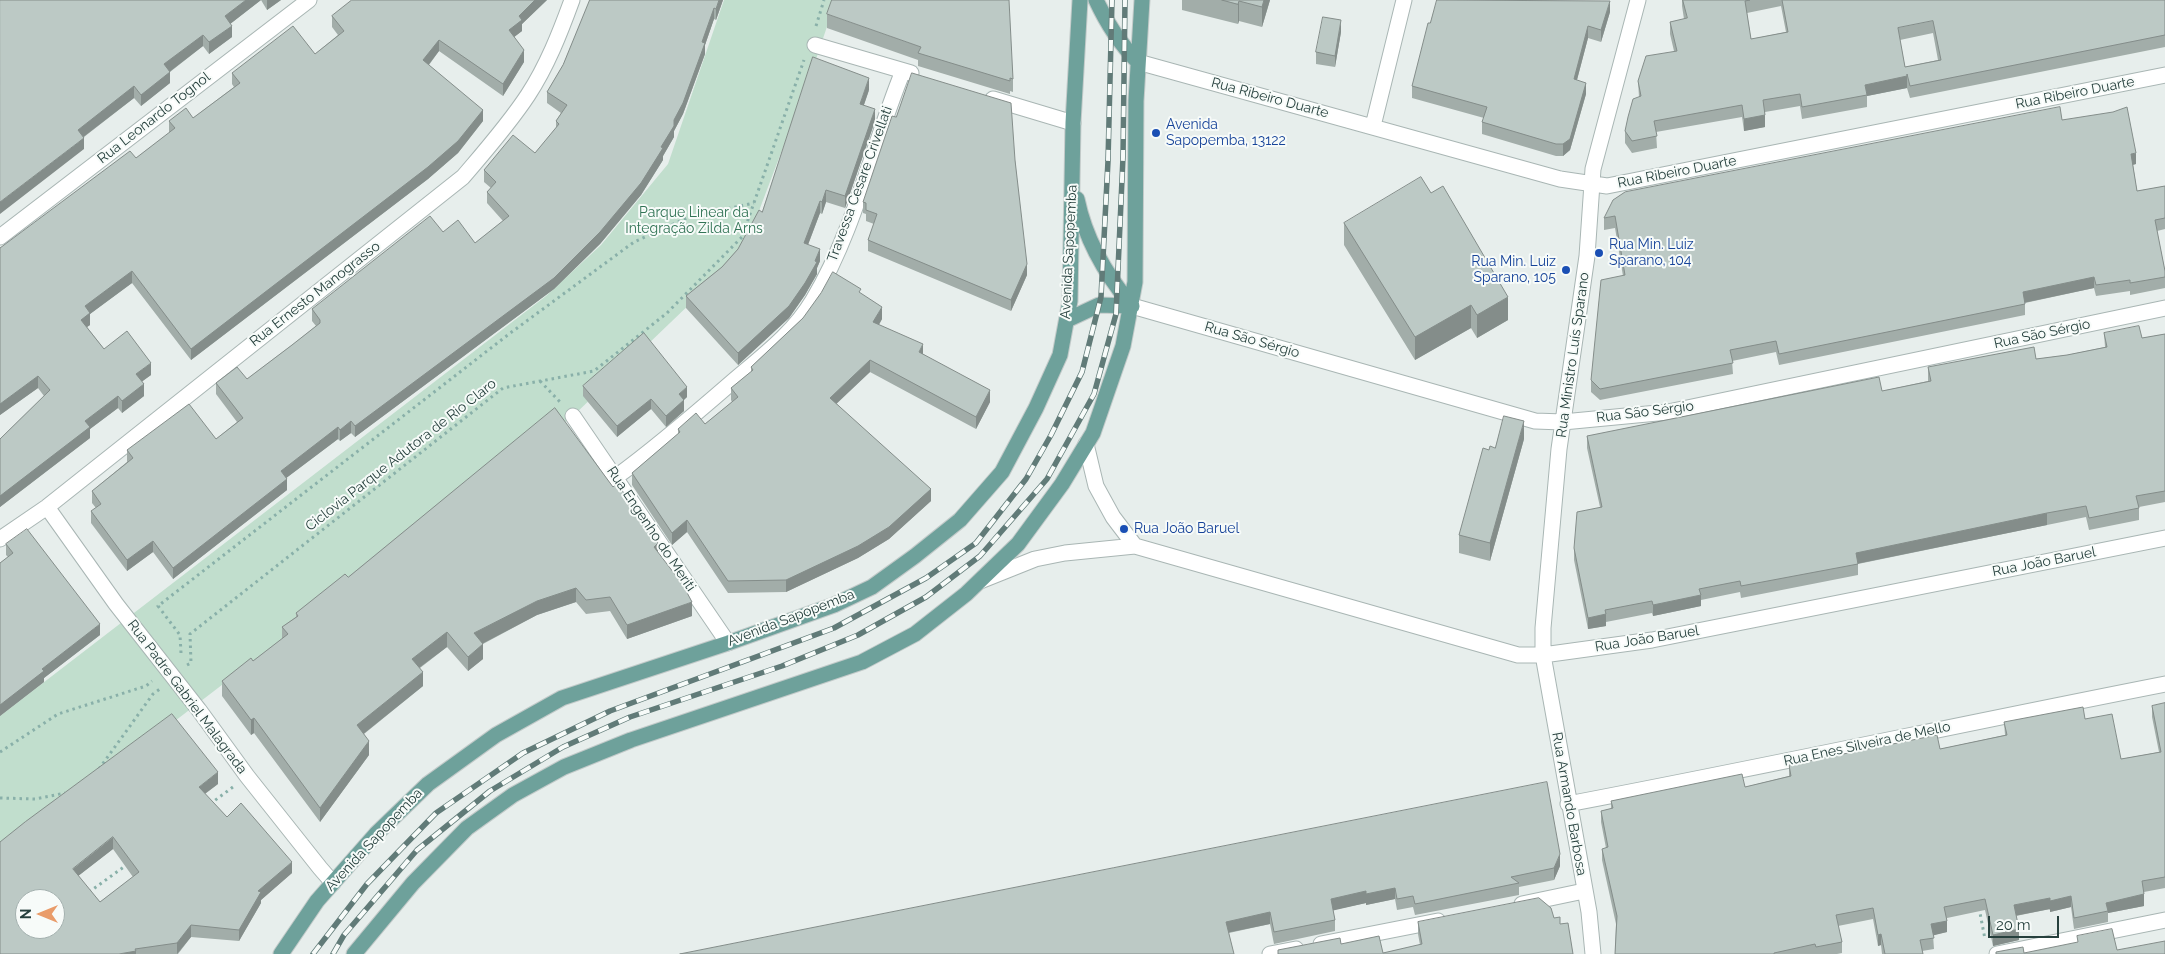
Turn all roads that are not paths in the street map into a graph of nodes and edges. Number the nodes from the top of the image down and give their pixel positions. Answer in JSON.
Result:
{"nodes":[{"id":1,"x":309,"y":0,"type":"edge"},
{"id":2,"x":572,"y":0,"type":"edge"},
{"id":3,"x":1080,"y":0,"type":"edge"},
{"id":4,"x":1096,"y":0,"type":"edge"},
{"id":5,"x":1142,"y":0,"type":"edge"},
{"id":6,"x":1404,"y":0,"type":"edge"},
{"id":7,"x":1638,"y":0,"type":"edge"},
{"id":8,"x":815,"y":37,"type":"road end"},
{"id":9,"x":1138,"y":62,"type":"junction"},
{"id":10,"x":903,"y":71,"type":"junction"},
{"id":11,"x":2165,"y":75,"type":"edge"},
{"id":12,"x":922,"y":77,"type":"edge"},
{"id":13,"x":979,"y":94,"type":"edge"},
{"id":14,"x":1073,"y":123,"type":"junction"},
{"id":15,"x":1373,"y":126,"type":"junction"},
{"id":16,"x":1073,"y":175,"type":"junction"},
{"id":17,"x":1592,"y":184,"type":"junction"},
{"id":18,"x":0,"y":237,"type":"edge"},
{"id":19,"x":1132,"y":306,"type":"junction"},
{"id":20,"x":2165,"y":308,"type":"edge"},
{"id":21,"x":1066,"y":320,"type":"junction"},
{"id":22,"x":573,"y":416,"type":"road end"},
{"id":23,"x":1563,"y":422,"type":"junction"},
{"id":24,"x":1086,"y":444,"type":"junction"},
{"id":25,"x":616,"y":477,"type":"junction"},
{"id":26,"x":47,"y":507,"type":"junction"},
{"id":27,"x":2165,"y":538,"type":"edge"},
{"id":28,"x":0,"y":539,"type":"edge"},
{"id":29,"x":1135,"y":546,"type":"junction"},
{"id":30,"x":980,"y":581,"type":"junction"},
{"id":31,"x":728,"y":643,"type":"junction"},
{"id":32,"x":1543,"y":655,"type":"junction"},
{"id":33,"x":2165,"y":684,"type":"edge"},
{"id":34,"x":1568,"y":804,"type":"junction"},
{"id":35,"x":333,"y":882,"type":"junction"},
{"id":36,"x":1584,"y":891,"type":"junction"},
{"id":37,"x":1506,"y":907,"type":"edge"},
{"id":38,"x":1450,"y":918,"type":"edge"},
{"id":39,"x":2165,"y":920,"type":"edge"},
{"id":40,"x":1992,"y":949,"type":"edge"},
{"id":41,"x":281,"y":954,"type":"edge"},
{"id":42,"x":354,"y":954,"type":"edge"},
{"id":43,"x":1270,"y":954,"type":"edge"},
{"id":44,"x":1593,"y":954,"type":"edge"}],
"edges":[{"from":1,"to":18,"type":"street","name":"Rua Leonardo Tognol"},
{"from":2,"to":26,"type":"street","name":"Rua Ernesto Manograsso"},
{"from":3,"to":14,"type":"main road","name":"Avenida Sapopemba"},
{"from":4,"to":9,"type":"main road"},
{"from":5,"to":9,"type":"main road"},
{"from":6,"to":15,"type":"street"},
{"from":7,"to":17,"type":"street","name":"Rua Ministro Luís Sparano"},
{"from":8,"to":10,"type":"street"},
{"from":9,"to":15,"type":"street","name":"Rua Ribeiro Duarte"},
{"from":9,"to":19,"type":"main road"},
{"from":10,"to":12,"type":"street"},
{"from":10,"to":25,"type":"street","name":"Travessa Cesare Crivellati"},
{"from":11,"to":17,"type":"street","name":"Rua Ribeiro Duarte"},
{"from":13,"to":14,"type":"street"},
{"from":14,"to":16,"type":"main road","name":"Avenida Sapopemba"},
{"from":15,"to":17,"type":"street","name":"Rua Ribeiro Duarte"},
{"from":16,"to":19,"type":"main road"},
{"from":16,"to":21,"type":"main road","name":"Avenida Sapopemba"},
{"from":17,"to":23,"type":"street","name":"Rua Ministro Luís Sparano"},
{"from":19,"to":21,"type":"main road"},
{"from":19,"to":23,"type":"street","name":"Rua São Sérgio"},
{"from":19,"to":24,"type":"main road"},
{"from":20,"to":23,"type":"street","name":"Rua São Sérgio"},
{"from":21,"to":31,"type":"main road","name":"Avenida Sapopemba"},
{"from":22,"to":25,"type":"street","name":"Rua Engenho do Meriti"},
{"from":23,"to":32,"type":"street","name":"Rua Ministro Luís Sparano"},
{"from":24,"to":29,"type":"street"},
{"from":24,"to":30,"type":"main road"},
{"from":25,"to":31,"type":"street","name":"Rua Engenho do Meriti"},
{"from":26,"to":28,"type":"street","name":"Rua Ernesto Manograsso"},
{"from":26,"to":35,"type":"street","name":"Rua Padre Gabriel Malagrada"},
{"from":27,"to":32,"type":"street","name":"Rua João Baruel"},
{"from":29,"to":30,"type":"street","name":"Rua João Baruel"},
{"from":29,"to":32,"type":"street","name":"Rua João Baruel"},
{"from":30,"to":42,"type":"main road"},
{"from":31,"to":35,"type":"main road","name":"Avenida Sapopemba"},
{"from":32,"to":34,"type":"street","name":"Rua Armando Barbosa"},
{"from":33,"to":34,"type":"street","name":"Rua Enes Silveira de Mello"},
{"from":34,"to":36,"type":"street","name":"Rua Armando Barbosa"},
{"from":35,"to":41,"type":"main road","name":"Avenida Sapopemba"},
{"from":36,"to":37,"type":"street"},
{"from":36,"to":44,"type":"street","name":"Rua Armando Barbosa"},
{"from":38,"to":43,"type":"street"},
{"from":39,"to":40,"type":"street"}]}
